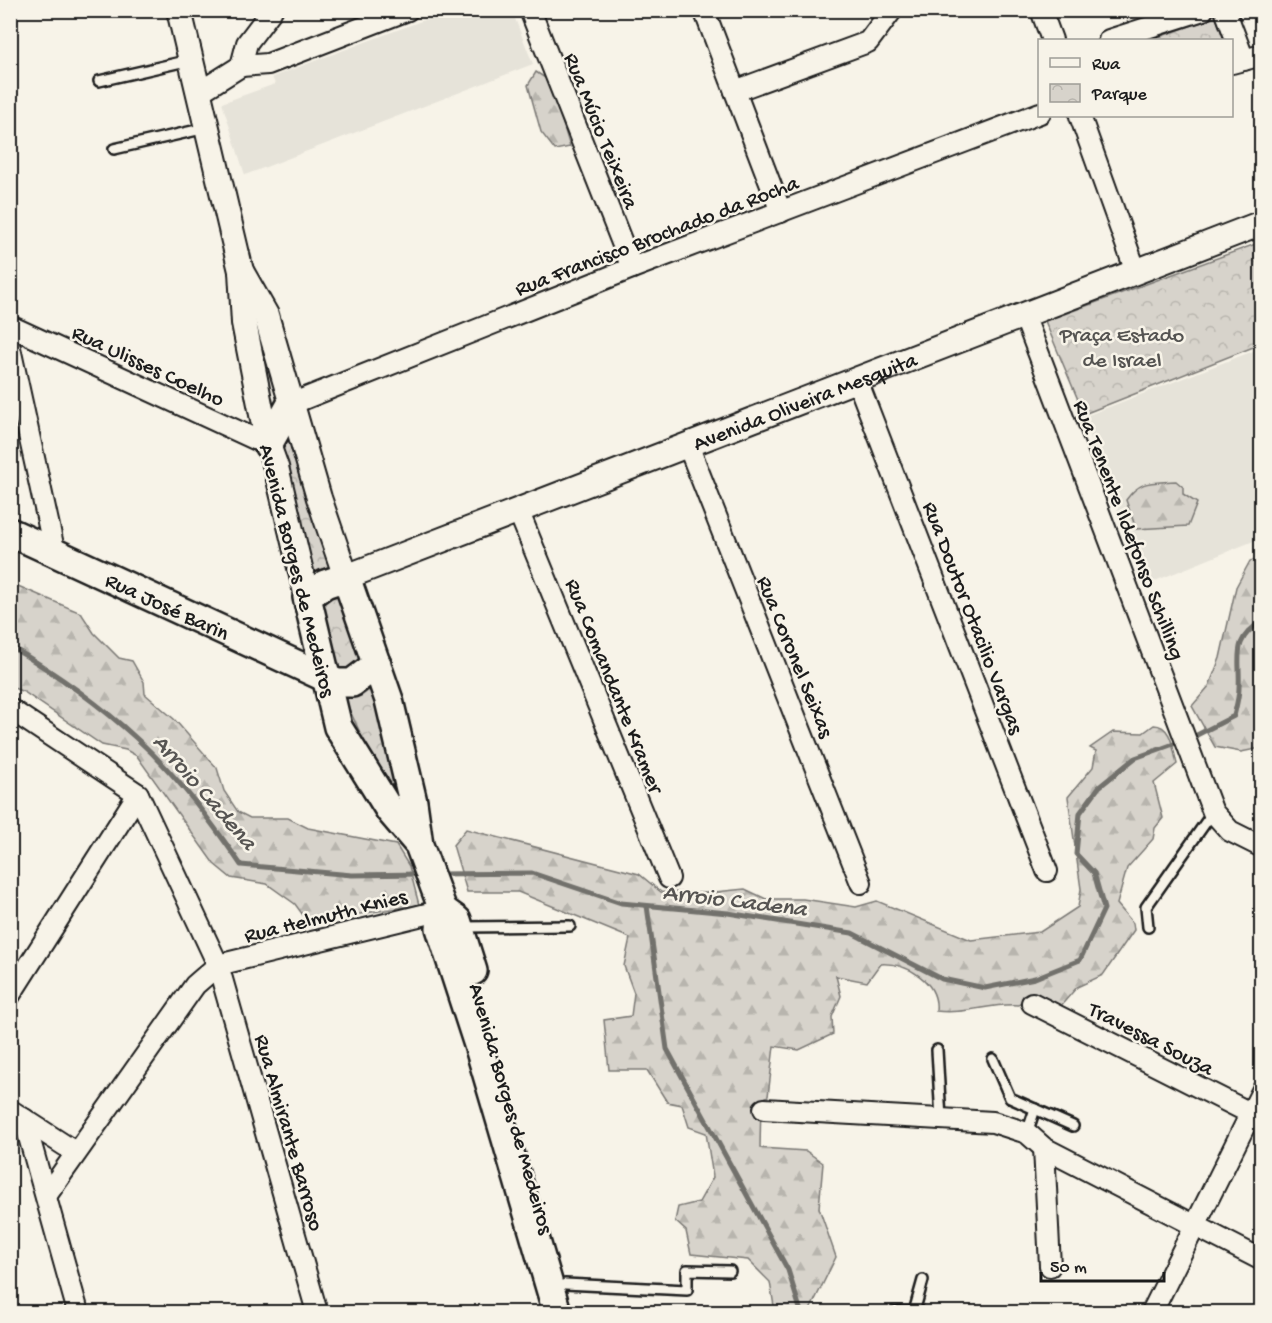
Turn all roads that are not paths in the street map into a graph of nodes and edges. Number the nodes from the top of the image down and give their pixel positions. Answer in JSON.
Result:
{"nodes":[{"id":1,"x":179,"y":10,"type":"edge"},
{"id":2,"x":272,"y":10,"type":"edge"},
{"id":3,"x":408,"y":10,"type":"edge"},
{"id":4,"x":530,"y":10,"type":"edge"},
{"id":5,"x":704,"y":10,"type":"edge"},
{"id":6,"x":892,"y":10,"type":"edge"},
{"id":7,"x":1041,"y":10,"type":"edge"},
{"id":8,"x":1203,"y":10,"type":"edge"},
{"id":9,"x":1225,"y":10,"type":"edge"},
{"id":10,"x":1052,"y":39,"type":"edge"},
{"id":11,"x":1112,"y":39,"type":"edge"},
{"id":12,"x":1246,"y":59,"type":"edge"},
{"id":13,"x":191,"y":60,"type":"junction"},
{"id":14,"x":241,"y":66,"type":"junction"},
{"id":15,"x":99,"y":81,"type":"dead end"},
{"id":16,"x":735,"y":91,"type":"junction"},
{"id":17,"x":198,"y":93,"type":"junction"},
{"id":18,"x":1038,"y":114,"type":"edge"},
{"id":19,"x":1080,"y":117,"type":"edge"},
{"id":20,"x":207,"y":127,"type":"junction"},
{"id":21,"x":114,"y":149,"type":"dead end"},
{"id":22,"x":781,"y":212,"type":"junction"},
{"id":23,"x":1262,"y":224,"type":"edge"},
{"id":24,"x":632,"y":268,"type":"junction"},
{"id":25,"x":241,"y":271,"type":"junction"},
{"id":26,"x":1136,"y":272,"type":"junction"},
{"id":27,"x":1024,"y":315,"type":"junction"},
{"id":28,"x":10,"y":326,"type":"edge"},
{"id":29,"x":10,"y":348,"type":"edge"},
{"id":30,"x":857,"y":380,"type":"junction"},
{"id":31,"x":291,"y":404,"type":"junction"},
{"id":32,"x":268,"y":445,"type":"junction"},
{"id":33,"x":688,"y":445,"type":"junction"},
{"id":34,"x":519,"y":510,"type":"junction"},
{"id":35,"x":10,"y":532,"type":"edge"},
{"id":36,"x":55,"y":554,"type":"junction"},
{"id":37,"x":346,"y":577,"type":"junction"},
{"id":38,"x":307,"y":597,"type":"junction"},
{"id":39,"x":377,"y":664,"type":"junction"},
{"id":40,"x":324,"y":678,"type":"junction"},
{"id":41,"x":10,"y":709,"type":"edge"},
{"id":42,"x":138,"y":794,"type":"junction"},
{"id":43,"x":1213,"y":812,"type":"junction"},
{"id":44,"x":419,"y":845,"type":"junction"},
{"id":45,"x":1262,"y":848,"type":"edge"},
{"id":46,"x":1047,"y":871,"type":"dead end"},
{"id":47,"x":669,"y":878,"type":"dead end"},
{"id":48,"x":861,"y":884,"type":"dead end"},
{"id":49,"x":447,"y":912,"type":"junction"},
{"id":50,"x":570,"y":926,"type":"dead end"},
{"id":51,"x":1148,"y":927,"type":"dead end"},
{"id":52,"x":218,"y":965,"type":"junction"},
{"id":53,"x":10,"y":995,"type":"edge"},
{"id":54,"x":1032,"y":1003,"type":"dead end"},
{"id":55,"x":937,"y":1050,"type":"dead end"},
{"id":56,"x":993,"y":1059,"type":"dead end"},
{"id":57,"x":1262,"y":1091,"type":"edge"},
{"id":58,"x":764,"y":1109,"type":"dead end"},
{"id":59,"x":1035,"y":1109,"type":"junction"},
{"id":60,"x":1250,"y":1113,"type":"junction"},
{"id":61,"x":17,"y":1114,"type":"edge"},
{"id":62,"x":941,"y":1119,"type":"junction"},
{"id":63,"x":1073,"y":1126,"type":"dead end"},
{"id":64,"x":1027,"y":1133,"type":"junction"},
{"id":65,"x":1044,"y":1148,"type":"junction"},
{"id":66,"x":75,"y":1152,"type":"junction"},
{"id":67,"x":46,"y":1196,"type":"junction"},
{"id":68,"x":1193,"y":1226,"type":"junction"},
{"id":69,"x":1262,"y":1260,"type":"edge"},
{"id":70,"x":1050,"y":1266,"type":"dead end"},
{"id":71,"x":730,"y":1271,"type":"dead end"},
{"id":72,"x":923,"y":1280,"type":"dead end"},
{"id":73,"x":564,"y":1284,"type":"junction"},
{"id":74,"x":78,"y":1312,"type":"edge"},
{"id":75,"x":317,"y":1312,"type":"edge"},
{"id":76,"x":557,"y":1312,"type":"edge"},
{"id":77,"x":573,"y":1312,"type":"edge"},
{"id":78,"x":894,"y":1312,"type":"edge"},
{"id":79,"x":909,"y":1312,"type":"edge"},
{"id":80,"x":914,"y":1312,"type":"edge"},
{"id":81,"x":1152,"y":1312,"type":"edge"}],
"edges":[{"from":1,"to":13,"type":"street","name":"Avenida Borges de Medeiros"},
{"from":2,"to":14,"type":"street"},
{"from":3,"to":14,"type":"street"},
{"from":4,"to":24,"type":"street","name":"Rua Múcio Teixeira"},
{"from":5,"to":16,"type":"street"},
{"from":6,"to":16,"type":"street"},
{"from":7,"to":10,"type":"street"},
{"from":8,"to":11,"type":"street"},
{"from":9,"to":12,"type":"street"},
{"from":13,"to":15,"type":"lane"},
{"from":13,"to":17,"type":"street","name":"Avenida Borges de Medeiros"},
{"from":14,"to":17,"type":"street"},
{"from":16,"to":22,"type":"street"},
{"from":17,"to":20,"type":"street","name":"Avenida Borges de Medeiros"},
{"from":18,"to":22,"type":"street","name":"Rua Francisco Brochado da Rocha"},
{"from":19,"to":26,"type":"street"},
{"from":20,"to":21,"type":"lane"},
{"from":20,"to":25,"type":"street","name":"Avenida Borges de Medeiros"},
{"from":22,"to":24,"type":"street","name":"Rua Francisco Brochado da Rocha"},
{"from":23,"to":26,"type":"street","name":"Avenida Oliveira Mesquita"},
{"from":24,"to":31,"type":"street","name":"Rua Francisco Brochado da Rocha"},
{"from":25,"to":31,"type":"street","name":"Avenida Borges de Medeiros"},
{"from":25,"to":32,"type":"street","name":"Avenida Borges de Medeiros"},
{"from":26,"to":27,"type":"street","name":"Avenida Oliveira Mesquita"},
{"from":27,"to":30,"type":"street","name":"Avenida Oliveira Mesquita"},
{"from":27,"to":43,"type":"street","name":"Rua Tenente Ildefonso Schilling"},
{"from":28,"to":32,"type":"street","name":"Rua Ulisses Coelho"},
{"from":29,"to":36,"type":"street"},
{"from":30,"to":33,"type":"street","name":"Avenida Oliveira Mesquita"},
{"from":30,"to":46,"type":"street","name":"Rua Doutor Otacilio Vargas"},
{"from":31,"to":32,"type":"main road"},
{"from":31,"to":37,"type":"street","name":"Avenida Borges de Medeiros"},
{"from":32,"to":38,"type":"street","name":"Avenida Borges de Medeiros"},
{"from":33,"to":34,"type":"street","name":"Avenida Oliveira Mesquita"},
{"from":33,"to":48,"type":"street","name":"Rua Coronel Seixas"},
{"from":34,"to":37,"type":"street","name":"Avenida Oliveira Mesquita"},
{"from":34,"to":47,"type":"street","name":"Rua Comandante Kramer"},
{"from":35,"to":36,"type":"main road","name":"Rua José Barin"},
{"from":36,"to":40,"type":"main road","name":"Rua José Barin"},
{"from":37,"to":38,"type":"main road"},
{"from":37,"to":39,"type":"main road","name":"Avenida Borges de Medeiros"},
{"from":38,"to":40,"type":"main road","name":"Avenida Borges de Medeiros"},
{"from":39,"to":40,"type":"main road","name":"Rua José Barin"},
{"from":39,"to":44,"type":"main road","name":"Avenida Borges de Medeiros"},
{"from":40,"to":44,"type":"main road","name":"Avenida Borges de Medeiros"},
{"from":41,"to":42,"type":"street"},
{"from":42,"to":52,"type":"street","name":"Rua Almirante Barroso"},
{"from":42,"to":53,"type":"street"},
{"from":43,"to":45,"type":"street"},
{"from":43,"to":51,"type":"lane"},
{"from":44,"to":49,"type":"main road","name":"Avenida Borges de Medeiros"},
{"from":49,"to":50,"type":"lane"},
{"from":49,"to":52,"type":"street","name":"Rua Helmuth Knies"},
{"from":49,"to":73,"type":"main road","name":"Avenida Borges de Medeiros"},
{"from":49,"to":76,"type":"main road","name":"Avenida Borges de Medeiros"},
{"from":52,"to":66,"type":"street"},
{"from":52,"to":75,"type":"street","name":"Rua Almirante Barroso"},
{"from":54,"to":60,"type":"street","name":"Travessa Souza"},
{"from":55,"to":62,"type":"lane"},
{"from":56,"to":59,"type":"lane"},
{"from":57,"to":60,"type":"street"},
{"from":58,"to":62,"type":"street"},
{"from":59,"to":63,"type":"lane"},
{"from":59,"to":64,"type":"lane"},
{"from":60,"to":68,"type":"street"},
{"from":61,"to":66,"type":"street"},
{"from":61,"to":67,"type":"street"},
{"from":62,"to":64,"type":"street"},
{"from":64,"to":65,"type":"street"},
{"from":65,"to":68,"type":"street"},
{"from":65,"to":70,"type":"street"},
{"from":66,"to":67,"type":"street"},
{"from":67,"to":74,"type":"street"},
{"from":68,"to":69,"type":"street"},
{"from":68,"to":81,"type":"street"},
{"from":71,"to":73,"type":"lane"},
{"from":72,"to":80,"type":"lane"},
{"from":73,"to":77,"type":"main road","name":"Avenida Borges de Medeiros"},
{"from":78,"to":79,"type":"lane"}]}
